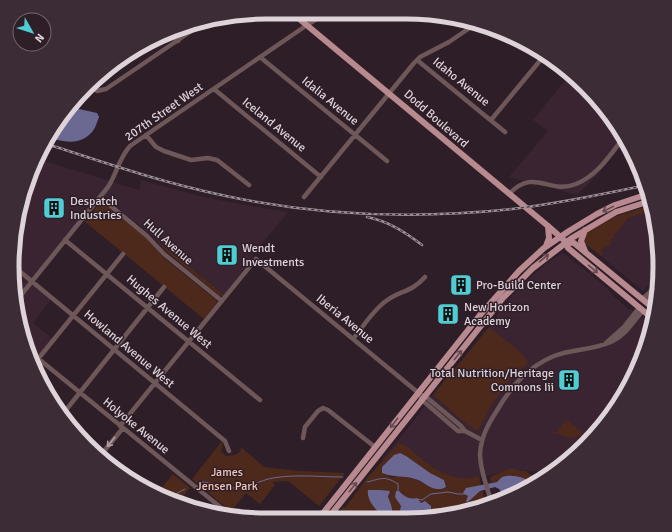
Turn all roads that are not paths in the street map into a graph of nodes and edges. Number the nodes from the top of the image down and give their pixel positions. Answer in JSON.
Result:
{"nodes":[{"id":1,"x":300,"y":19,"type":"edge"},
{"id":2,"x":317,"y":19,"type":"edge"},
{"id":3,"x":307,"y":25,"type":"junction"},
{"id":4,"x":470,"y":27,"type":"edge"},
{"id":5,"x":195,"y":29,"type":"edge"},
{"id":6,"x":175,"y":36,"type":"edge"},
{"id":7,"x":178,"y":41,"type":"junction"},
{"id":8,"x":260,"y":57,"type":"junction"},
{"id":9,"x":417,"y":60,"type":"junction"},
{"id":10,"x":541,"y":60,"type":"edge"},
{"id":11,"x":94,"y":89,"type":"edge"},
{"id":12,"x":214,"y":89,"type":"junction"},
{"id":13,"x":389,"y":93,"type":"junction"},
{"id":14,"x":491,"y":120,"type":"junction"},
{"id":15,"x":505,"y":132,"type":"dead end"},
{"id":16,"x":146,"y":135,"type":"junction"},
{"id":17,"x":355,"y":135,"type":"junction"},
{"id":18,"x":620,"y":142,"type":"edge"},
{"id":19,"x":387,"y":161,"type":"dead end"},
{"id":20,"x":321,"y":177,"type":"junction"},
{"id":21,"x":249,"y":185,"type":"dead end"},
{"id":22,"x":509,"y":194,"type":"junction"},
{"id":23,"x":643,"y":196,"type":"edge"},
{"id":24,"x":100,"y":197,"type":"junction"},
{"id":25,"x":304,"y":197,"type":"dead end"},
{"id":26,"x":645,"y":203,"type":"edge"},
{"id":27,"x":548,"y":226,"type":"junction"},
{"id":28,"x":586,"y":229,"type":"junction"},
{"id":29,"x":560,"y":237,"type":"junction"},
{"id":30,"x":65,"y":240,"type":"junction"},
{"id":31,"x":566,"y":242,"type":"junction"},
{"id":32,"x":544,"y":248,"type":"junction"},
{"id":33,"x":123,"y":254,"type":"dead end"},
{"id":34,"x":589,"y":256,"type":"junction"},
{"id":35,"x":19,"y":271,"type":"edge"},
{"id":36,"x":107,"y":274,"type":"junction"},
{"id":37,"x":425,"y":277,"type":"dead end"},
{"id":38,"x":32,"y":281,"type":"junction"},
{"id":39,"x":164,"y":288,"type":"dead end"},
{"id":40,"x":616,"y":289,"type":"junction"},
{"id":41,"x":652,"y":289,"type":"edge"},
{"id":42,"x":21,"y":294,"type":"edge"},
{"id":43,"x":651,"y":296,"type":"edge"},
{"id":44,"x":222,"y":301,"type":"junction"},
{"id":45,"x":644,"y":301,"type":"junction"},
{"id":46,"x":650,"y":305,"type":"edge"},
{"id":47,"x":148,"y":308,"type":"junction"},
{"id":48,"x":641,"y":309,"type":"junction"},
{"id":49,"x":649,"y":311,"type":"edge"},
{"id":50,"x":648,"y":315,"type":"edge"},
{"id":51,"x":73,"y":316,"type":"junction"},
{"id":52,"x":353,"y":339,"type":"junction"},
{"id":53,"x":189,"y":342,"type":"junction"},
{"id":54,"x":115,"y":350,"type":"junction"},
{"id":55,"x":38,"y":359,"type":"joint"},
{"id":56,"x":155,"y":383,"type":"junction"},
{"id":57,"x":80,"y":393,"type":"junction"},
{"id":58,"x":421,"y":396,"type":"junction"},
{"id":59,"x":260,"y":400,"type":"dead end"},
{"id":60,"x":66,"y":410,"type":"edge"},
{"id":61,"x":121,"y":427,"type":"junction"},
{"id":62,"x":303,"y":438,"type":"dead end"},
{"id":63,"x":482,"y":440,"type":"junction"},
{"id":64,"x":375,"y":447,"type":"junction"},
{"id":65,"x":229,"y":451,"type":"dead end"},
{"id":66,"x":103,"y":452,"type":"edge"},
{"id":67,"x":490,"y":498,"type":"edge"},
{"id":68,"x":222,"y":509,"type":"edge"},
{"id":69,"x":323,"y":513,"type":"edge"},
{"id":70,"x":333,"y":513,"type":"edge"}],
"edges":[{"from":1,"to":3,"type":"main road","name":"Dodd Boulevard"},
{"from":2,"to":3,"type":"street","name":"207th Street West"},
{"from":3,"to":8,"type":"street","name":"207th Street West"},
{"from":3,"to":13,"type":"main road","name":"Dodd Boulevard"},
{"from":4,"to":9,"type":"street"},
{"from":5,"to":7,"type":"street"},
{"from":6,"to":7,"type":"street"},
{"from":7,"to":11,"type":"street"},
{"from":8,"to":12,"type":"street","name":"207th Street West"},
{"from":8,"to":17,"type":"street","name":"Idalia Avenue"},
{"from":9,"to":13,"type":"street"},
{"from":9,"to":14,"type":"street","name":"Idaho Avenue"},
{"from":10,"to":14,"type":"street"},
{"from":12,"to":16,"type":"street","name":"207th Street West"},
{"from":12,"to":20,"type":"street","name":"Iceland Avenue"},
{"from":13,"to":17,"type":"street"},
{"from":13,"to":22,"type":"main road","name":"Dodd Boulevard"},
{"from":14,"to":15,"type":"street","name":"Idaho Avenue"},
{"from":16,"to":21,"type":"street"},
{"from":16,"to":24,"type":"street","name":"207th Street West"},
{"from":17,"to":19,"type":"street","name":"Idalia Avenue"},
{"from":17,"to":20,"type":"street"},
{"from":18,"to":22,"type":"street"},
{"from":20,"to":25,"type":"street"},
{"from":22,"to":27,"type":"main road","name":"Dodd Boulevard"},
{"from":23,"to":29,"type":"main road","one_way":true},
{"from":24,"to":30,"type":"street","name":"207th Street West"},
{"from":24,"to":44,"type":"street","name":"Hull Avenue"},
{"from":26,"to":28,"type":"main road"},
{"from":27,"to":29,"type":"main road","name":"Dodd Boulevard"},
{"from":27,"to":32,"type":"main road"},
{"from":28,"to":31,"type":"main road"},
{"from":28,"to":34,"type":"main road"},
{"from":29,"to":31,"type":"main road","name":"Dodd Boulevard"},
{"from":29,"to":32,"type":"main road"},
{"from":30,"to":36,"type":"street","name":"Hughes Avenue West"},
{"from":30,"to":38,"type":"street","name":"207th Street West"},
{"from":31,"to":34,"type":"main road","name":"Dodd Boulevard"},
{"from":31,"to":40,"type":"main road","name":"Dodd Boulevard","one_way":true},
{"from":58,"to":31,"type":"main road","one_way":true},
{"from":32,"to":58,"type":"main road"},
{"from":33,"to":36,"type":"street"},
{"from":34,"to":45,"type":"main road","name":"Dodd Boulevard"},
{"from":35,"to":38,"type":"street","name":"Howland Avenue West"},
{"from":36,"to":47,"type":"street","name":"Hughes Avenue West"},
{"from":36,"to":51,"type":"street"},
{"from":37,"to":52,"type":"street"},
{"from":38,"to":42,"type":"street","name":"207th Street West"},
{"from":38,"to":51,"type":"street","name":"Howland Avenue West"},
{"from":39,"to":47,"type":"street"},
{"from":40,"to":45,"type":"main road"},
{"from":40,"to":48,"type":"main road","name":"Dodd Boulevard"},
{"from":41,"to":45,"type":"street"},
{"from":43,"to":45,"type":"street"},
{"from":44,"to":52,"type":"street","name":"Iberia Avenue"},
{"from":44,"to":53,"type":"street"},
{"from":45,"to":46,"type":"main road","name":"Dodd Boulevard"},
{"from":47,"to":53,"type":"street","name":"Hughes Avenue West"},
{"from":47,"to":54,"type":"street"},
{"from":48,"to":49,"type":"main road"},
{"from":48,"to":50,"type":"main road","name":"Dodd Boulevard"},
{"from":48,"to":63,"type":"street"},
{"from":51,"to":54,"type":"street","name":"Howland Avenue West"},
{"from":51,"to":55,"type":"street"},
{"from":52,"to":58,"type":"street","name":"Iberia Avenue"},
{"from":53,"to":56,"type":"street"},
{"from":53,"to":59,"type":"street","name":"Hughes Avenue West"},
{"from":54,"to":56,"type":"street","name":"Howland Avenue West"},
{"from":54,"to":57,"type":"street"},
{"from":55,"to":57,"type":"street","name":"Holyoke Avenue"},
{"from":56,"to":61,"type":"street"},
{"from":56,"to":65,"type":"street","name":"Howland Avenue West"},
{"from":57,"to":60,"type":"street"},
{"from":57,"to":61,"type":"street","name":"Holyoke Avenue"},
{"from":58,"to":63,"type":"street","name":"Iberia Avenue"},
{"from":58,"to":64,"type":"main road","one_way":true},
{"from":70,"to":58,"type":"main road","one_way":true},
{"from":61,"to":66,"type":"street","one_way":true},
{"from":61,"to":68,"type":"street","name":"Holyoke Avenue"},
{"from":62,"to":64,"type":"street"},
{"from":63,"to":67,"type":"street"},
{"from":64,"to":69,"type":"main road"}]}
